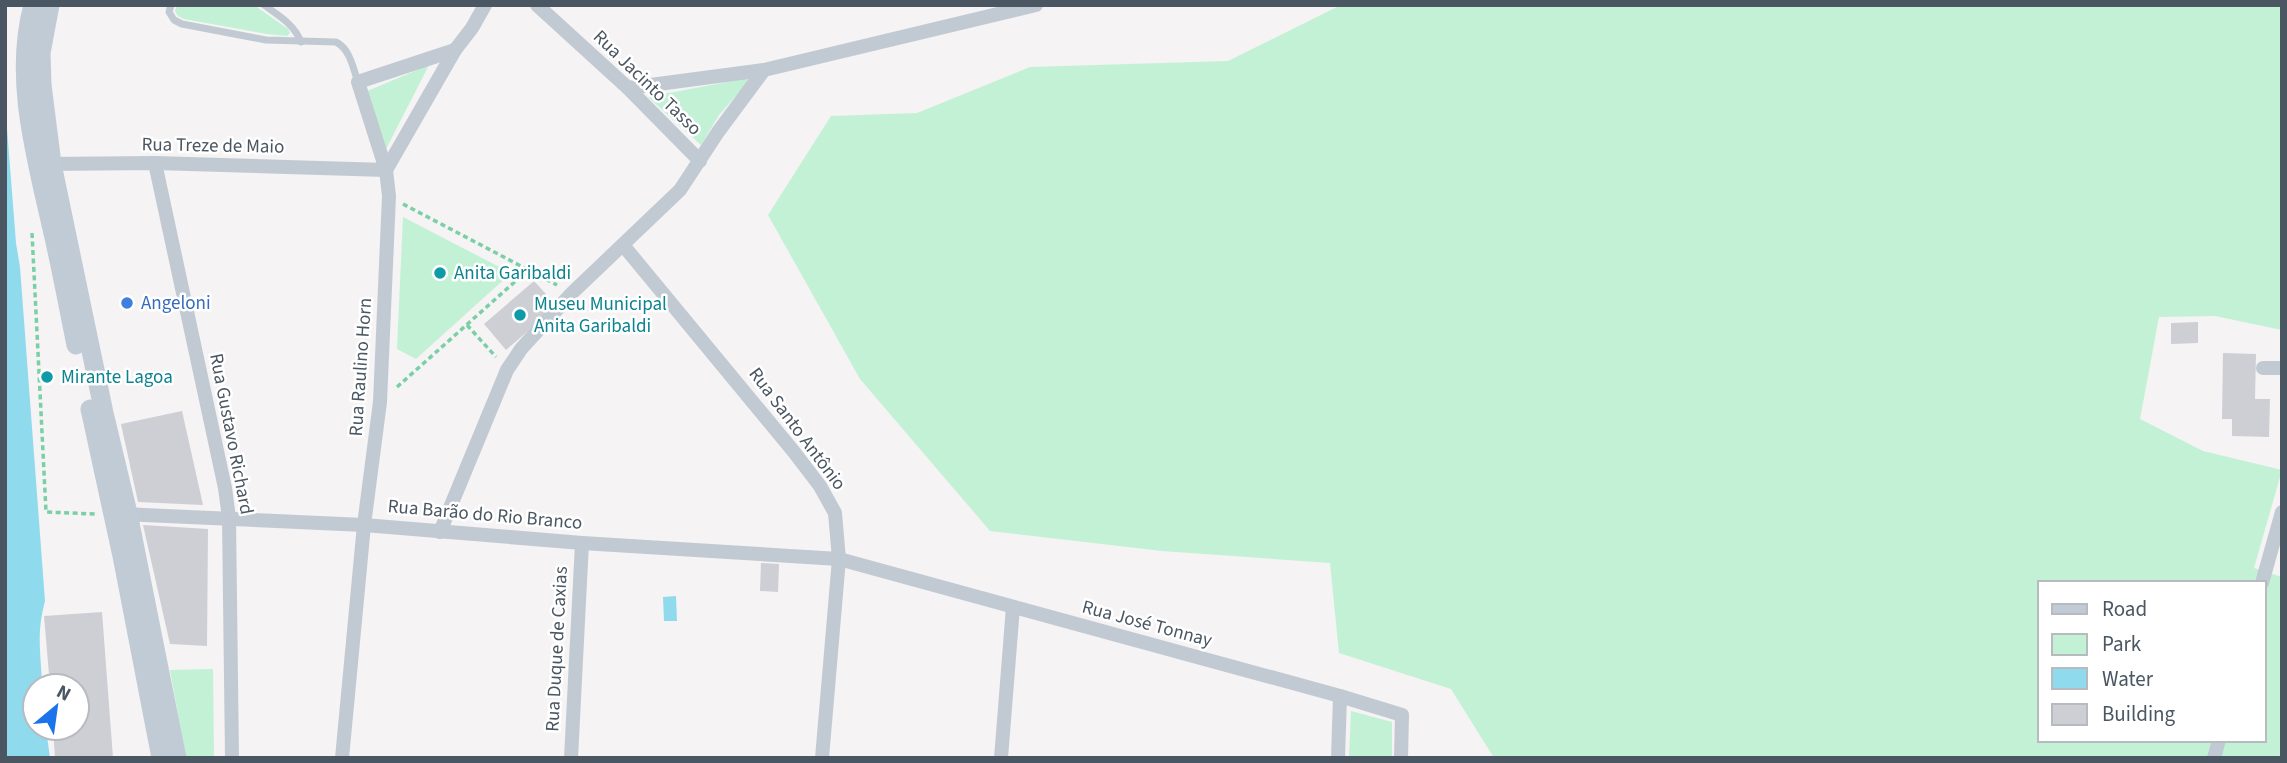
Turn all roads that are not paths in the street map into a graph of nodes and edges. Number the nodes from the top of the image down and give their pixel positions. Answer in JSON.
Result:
{"nodes":[{"id":1,"x":33,"y":5,"type":"edge"},
{"id":2,"x":50,"y":5,"type":"edge"},
{"id":3,"x":171,"y":5,"type":"edge"},
{"id":4,"x":264,"y":5,"type":"edge"},
{"id":5,"x":485,"y":5,"type":"edge"},
{"id":6,"x":537,"y":5,"type":"edge"},
{"id":7,"x":1035,"y":5,"type":"edge"},
{"id":8,"x":1018,"y":7,"type":"edge"},
{"id":9,"x":301,"y":41,"type":"junction"},
{"id":10,"x":455,"y":50,"type":"junction"},
{"id":11,"x":764,"y":69,"type":"junction"},
{"id":12,"x":358,"y":82,"type":"junction"},
{"id":13,"x":628,"y":88,"type":"junction"},
{"id":14,"x":699,"y":161,"type":"junction"},
{"id":15,"x":155,"y":163,"type":"junction"},
{"id":16,"x":46,"y":164,"type":"junction"},
{"id":17,"x":386,"y":170,"type":"junction"},
{"id":18,"x":623,"y":245,"type":"junction"},
{"id":19,"x":2263,"y":368,"type":"dead end"},
{"id":20,"x":2282,"y":368,"type":"edge"},
{"id":21,"x":2282,"y":512,"type":"edge"},
{"id":22,"x":121,"y":514,"type":"junction"},
{"id":23,"x":229,"y":517,"type":"junction"},
{"id":24,"x":364,"y":524,"type":"junction"},
{"id":25,"x":440,"y":532,"type":"junction"},
{"id":26,"x":582,"y":543,"type":"junction"},
{"id":27,"x":839,"y":559,"type":"junction"},
{"id":28,"x":2263,"y":581,"type":"edge"},
{"id":29,"x":1013,"y":607,"type":"junction"},
{"id":30,"x":152,"y":671,"type":"junction"},
{"id":31,"x":1340,"y":696,"type":"junction"},
{"id":32,"x":161,"y":758,"type":"edge"},
{"id":33,"x":177,"y":758,"type":"edge"},
{"id":34,"x":232,"y":758,"type":"edge"},
{"id":35,"x":342,"y":758,"type":"edge"},
{"id":36,"x":570,"y":758,"type":"edge"},
{"id":37,"x":822,"y":758,"type":"edge"},
{"id":38,"x":1002,"y":758,"type":"edge"},
{"id":39,"x":1338,"y":758,"type":"edge"},
{"id":40,"x":1401,"y":758,"type":"edge"}],
"edges":[{"from":1,"to":16,"type":"main road"},
{"from":2,"to":16,"type":"main road"},
{"from":3,"to":9,"type":"lane"},
{"from":4,"to":9,"type":"lane"},
{"from":5,"to":10,"type":"street"},
{"from":6,"to":13,"type":"street","name":"Rua Jacinto Tasso"},
{"from":7,"to":8,"type":"street"},
{"from":8,"to":11,"type":"street"},
{"from":9,"to":12,"type":"lane"},
{"from":10,"to":12,"type":"street"},
{"from":10,"to":17,"type":"street"},
{"from":11,"to":13,"type":"street"},
{"from":11,"to":14,"type":"street"},
{"from":12,"to":17,"type":"street","name":"Rua Raulino Horn"},
{"from":13,"to":14,"type":"street","name":"Rua Jacinto Tasso"},
{"from":14,"to":18,"type":"street"},
{"from":15,"to":16,"type":"street","name":"Rua Treze de Maio"},
{"from":15,"to":17,"type":"street","name":"Rua Treze de Maio"},
{"from":15,"to":23,"type":"street","name":"Rua Gustavo Richard"},
{"from":16,"to":22,"type":"main road"},
{"from":17,"to":24,"type":"street","name":"Rua Raulino Horn"},
{"from":18,"to":25,"type":"street"},
{"from":18,"to":27,"type":"street","name":"Rua Santo Antônio"},
{"from":19,"to":20,"type":"street"},
{"from":21,"to":28,"type":"street"},
{"from":22,"to":23,"type":"street","name":"Rua Barão do Rio Branco"},
{"from":22,"to":30,"type":"main road"},
{"from":23,"to":24,"type":"street","name":"Rua Barão do Rio Branco"},
{"from":23,"to":34,"type":"street","name":"Rua Gustavo Richard"},
{"from":24,"to":25,"type":"street","name":"Rua Barão do Rio Branco"},
{"from":24,"to":35,"type":"street","name":"Rua Raulino Horn"},
{"from":25,"to":26,"type":"street","name":"Rua Barão do Rio Branco"},
{"from":26,"to":27,"type":"street","name":"Rua Barão do Rio Branco"},
{"from":26,"to":36,"type":"street","name":"Rua Duque de Caxias"},
{"from":27,"to":29,"type":"street","name":"Rua José Tonnay"},
{"from":27,"to":37,"type":"street","name":"Rua Santo Antônio"},
{"from":29,"to":31,"type":"street","name":"Rua José Tonnay"},
{"from":29,"to":38,"type":"street"},
{"from":30,"to":32,"type":"main road"},
{"from":30,"to":33,"type":"main road"},
{"from":31,"to":39,"type":"street"},
{"from":31,"to":40,"type":"street","name":"Rua José Tonnay"}]}
